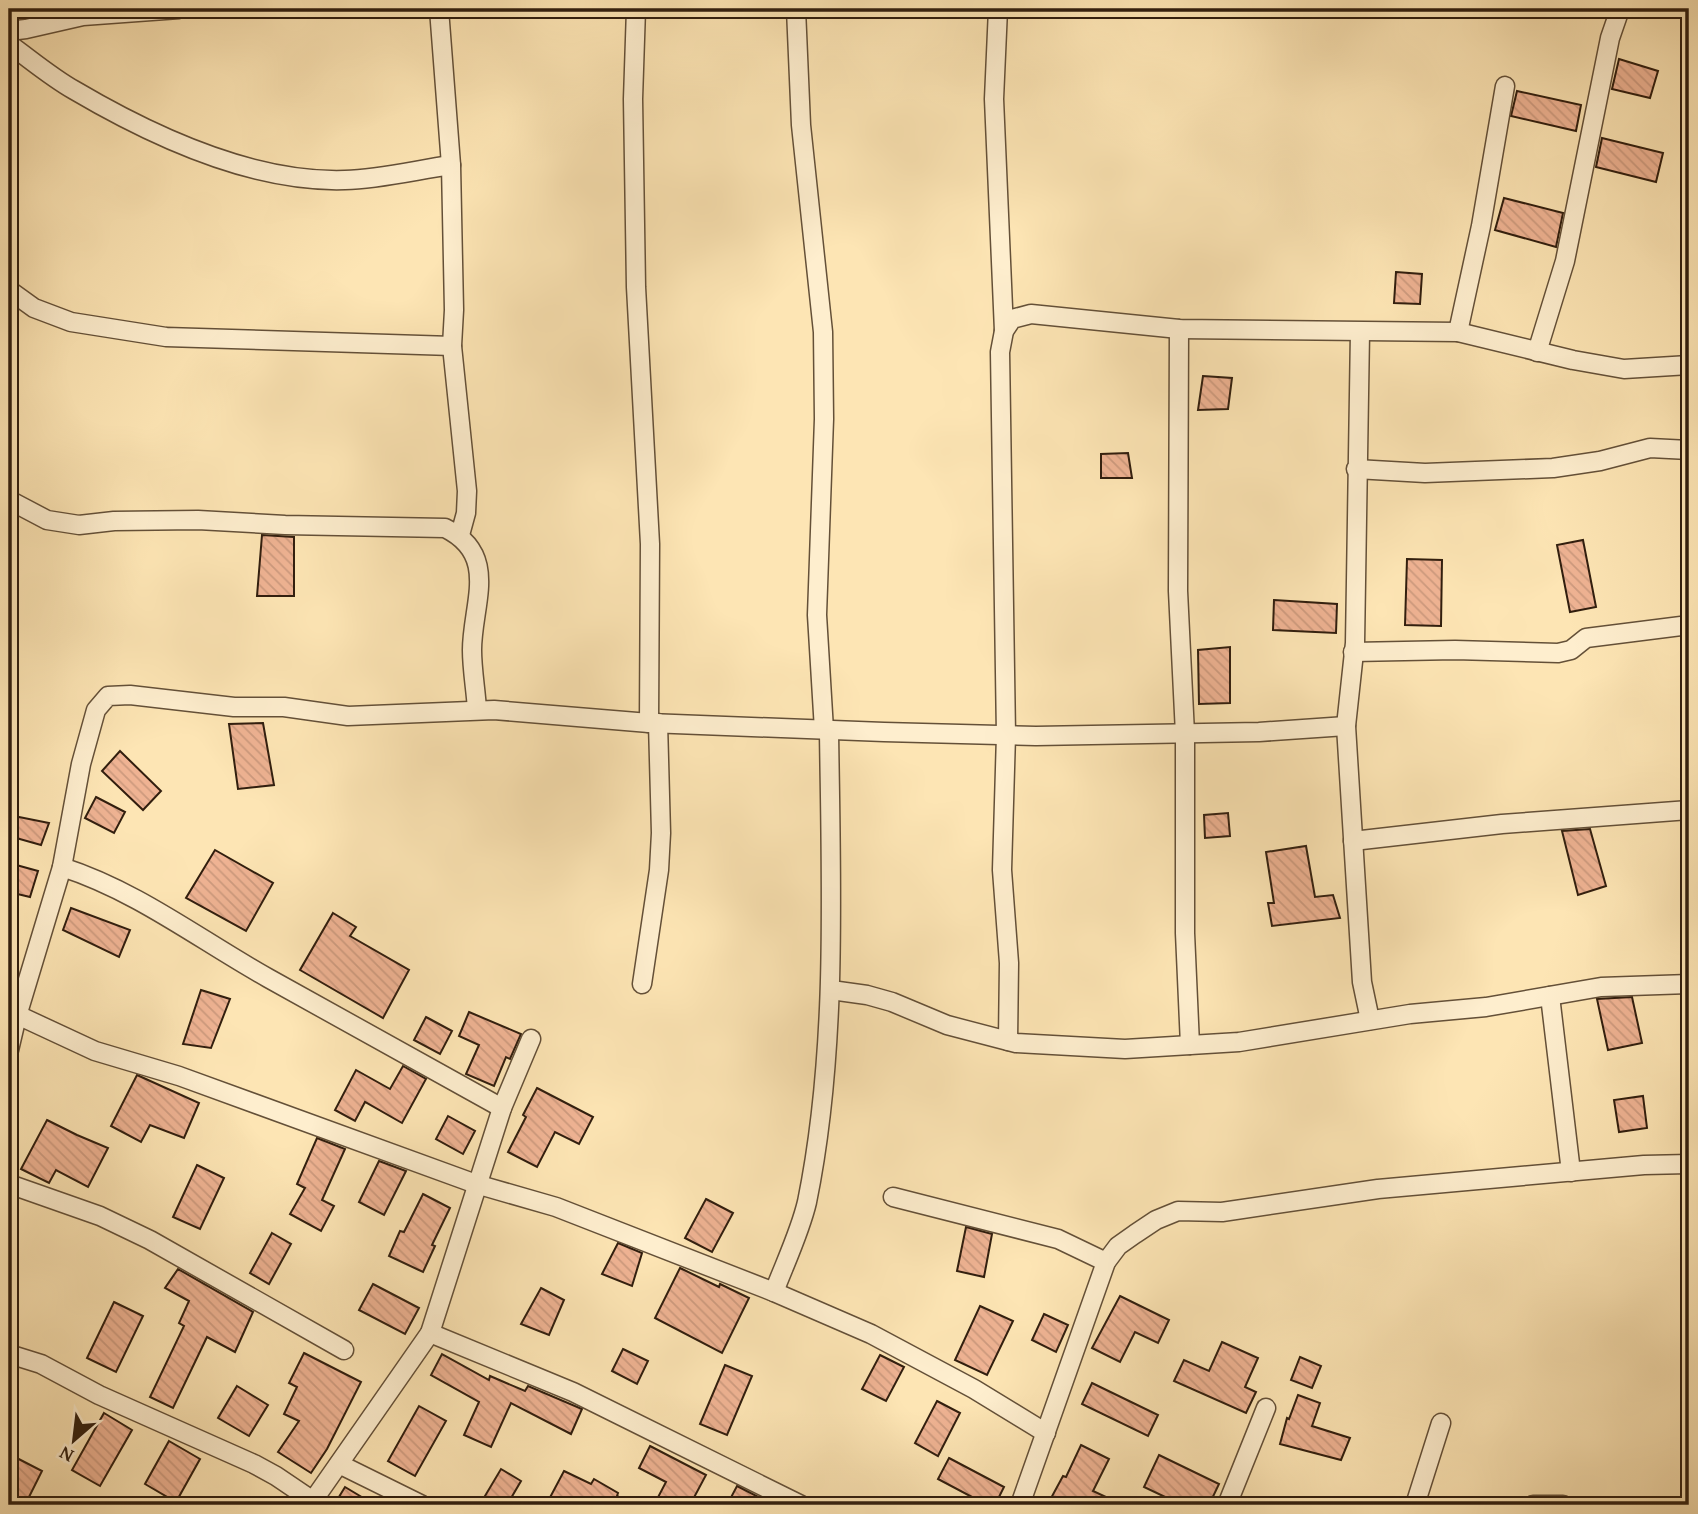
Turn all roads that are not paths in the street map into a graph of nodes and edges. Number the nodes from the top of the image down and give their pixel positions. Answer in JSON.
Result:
{"nodes":[{"id":1,"x":179,"y":9,"type":"edge"},
{"id":2,"x":439,"y":9,"type":"edge"},
{"id":3,"x":636,"y":9,"type":"edge"},
{"id":4,"x":796,"y":9,"type":"edge"},
{"id":5,"x":998,"y":9,"type":"edge"},
{"id":6,"x":1620,"y":9,"type":"edge"},
{"id":7,"x":9,"y":31,"type":"edge"},
{"id":8,"x":9,"y":44,"type":"edge"},
{"id":9,"x":1505,"y":86,"type":"dead end"},
{"id":10,"x":451,"y":165,"type":"junction"},
{"id":11,"x":9,"y":290,"type":"edge"},
{"id":12,"x":1179,"y":329,"type":"junction"},
{"id":13,"x":1004,"y":331,"type":"junction"},
{"id":14,"x":1360,"y":332,"type":"junction"},
{"id":15,"x":1458,"y":332,"type":"junction"},
{"id":16,"x":452,"y":346,"type":"junction"},
{"id":17,"x":1537,"y":352,"type":"junction"},
{"id":18,"x":1689,"y":365,"type":"edge"},
{"id":19,"x":1689,"y":450,"type":"edge"},
{"id":20,"x":1356,"y":469,"type":"junction"},
{"id":21,"x":9,"y":500,"type":"edge"},
{"id":22,"x":460,"y":536,"type":"junction"},
{"id":23,"x":1689,"y":625,"type":"edge"},
{"id":24,"x":1353,"y":652,"type":"junction"},
{"id":25,"x":477,"y":710,"type":"junction"},
{"id":26,"x":653,"y":723,"type":"junction"},
{"id":27,"x":1346,"y":726,"type":"junction"},
{"id":28,"x":827,"y":731,"type":"junction"},
{"id":29,"x":1185,"y":734,"type":"junction"},
{"id":30,"x":1006,"y":735,"type":"junction"},
{"id":31,"x":1689,"y":810,"type":"edge"},
{"id":32,"x":1353,"y":841,"type":"junction"},
{"id":33,"x":62,"y":867,"type":"junction"},
{"id":34,"x":642,"y":984,"type":"dead end"},
{"id":35,"x":1689,"y":984,"type":"edge"},
{"id":36,"x":831,"y":990,"type":"junction"},
{"id":37,"x":1550,"y":996,"type":"junction"},
{"id":38,"x":13,"y":1013,"type":"edge"},
{"id":39,"x":1370,"y":1020,"type":"junction"},
{"id":40,"x":531,"y":1039,"type":"dead end"},
{"id":41,"x":1008,"y":1041,"type":"junction"},
{"id":42,"x":1190,"y":1045,"type":"junction"},
{"id":43,"x":9,"y":1050,"type":"edge"},
{"id":44,"x":502,"y":1108,"type":"junction"},
{"id":45,"x":1689,"y":1164,"type":"edge"},
{"id":46,"x":1571,"y":1172,"type":"junction"},
{"id":47,"x":9,"y":1184,"type":"edge"},
{"id":48,"x":476,"y":1184,"type":"junction"},
{"id":49,"x":893,"y":1197,"type":"dead end"},
{"id":50,"x":1106,"y":1262,"type":"junction"},
{"id":51,"x":774,"y":1292,"type":"junction"},
{"id":52,"x":430,"y":1333,"type":"junction"},
{"id":53,"x":344,"y":1350,"type":"dead end"},
{"id":54,"x":9,"y":1354,"type":"edge"},
{"id":55,"x":1266,"y":1408,"type":"dead end"},
{"id":56,"x":1441,"y":1423,"type":"dead end"},
{"id":57,"x":1046,"y":1433,"type":"junction"},
{"id":58,"x":339,"y":1464,"type":"junction"},
{"id":59,"x":311,"y":1503,"type":"edge"},
{"id":60,"x":422,"y":1505,"type":"edge"},
{"id":61,"x":801,"y":1505,"type":"edge"},
{"id":62,"x":1020,"y":1505,"type":"edge"},
{"id":63,"x":1227,"y":1505,"type":"edge"},
{"id":64,"x":1415,"y":1505,"type":"edge"},
{"id":65,"x":1532,"y":1505,"type":"edge"},
{"id":66,"x":1563,"y":1505,"type":"edge"}],
"edges":[{"from":1,"to":7,"type":"street"},
{"from":2,"to":10,"type":"street"},
{"from":3,"to":26,"type":"street"},
{"from":4,"to":28,"type":"street"},
{"from":5,"to":13,"type":"street"},
{"from":6,"to":17,"type":"street"},
{"from":8,"to":10,"type":"street"},
{"from":9,"to":15,"type":"street"},
{"from":10,"to":16,"type":"street"},
{"from":11,"to":16,"type":"street"},
{"from":12,"to":13,"type":"street"},
{"from":12,"to":14,"type":"street"},
{"from":12,"to":29,"type":"street"},
{"from":13,"to":30,"type":"street"},
{"from":14,"to":15,"type":"street"},
{"from":14,"to":20,"type":"street"},
{"from":15,"to":17,"type":"street"},
{"from":16,"to":22,"type":"street"},
{"from":17,"to":18,"type":"street"},
{"from":19,"to":20,"type":"street"},
{"from":20,"to":24,"type":"street"},
{"from":21,"to":22,"type":"street"},
{"from":22,"to":25,"type":"street"},
{"from":23,"to":24,"type":"street"},
{"from":24,"to":27,"type":"street"},
{"from":25,"to":26,"type":"street"},
{"from":25,"to":33,"type":"street"},
{"from":26,"to":28,"type":"street"},
{"from":26,"to":34,"type":"street"},
{"from":27,"to":29,"type":"street"},
{"from":27,"to":32,"type":"street"},
{"from":28,"to":30,"type":"street"},
{"from":28,"to":36,"type":"street"},
{"from":29,"to":30,"type":"street"},
{"from":29,"to":42,"type":"street"},
{"from":30,"to":41,"type":"street"},
{"from":31,"to":32,"type":"street"},
{"from":32,"to":39,"type":"street"},
{"from":33,"to":38,"type":"street"},
{"from":33,"to":44,"type":"street"},
{"from":35,"to":37,"type":"street"},
{"from":36,"to":41,"type":"street"},
{"from":36,"to":51,"type":"street"},
{"from":37,"to":39,"type":"street"},
{"from":37,"to":46,"type":"street"},
{"from":38,"to":43,"type":"street"},
{"from":38,"to":48,"type":"street"},
{"from":39,"to":42,"type":"street"},
{"from":40,"to":44,"type":"street"},
{"from":41,"to":42,"type":"street"},
{"from":44,"to":48,"type":"street"},
{"from":45,"to":46,"type":"street"},
{"from":46,"to":50,"type":"street"},
{"from":47,"to":53,"type":"street"},
{"from":48,"to":51,"type":"street"},
{"from":48,"to":52,"type":"street"},
{"from":49,"to":50,"type":"street"},
{"from":50,"to":57,"type":"street"},
{"from":51,"to":57,"type":"street"},
{"from":52,"to":58,"type":"street"},
{"from":52,"to":61,"type":"street"},
{"from":54,"to":59,"type":"street"},
{"from":55,"to":63,"type":"street"},
{"from":56,"to":64,"type":"street"},
{"from":57,"to":62,"type":"street"},
{"from":58,"to":59,"type":"street"},
{"from":58,"to":60,"type":"street"},
{"from":65,"to":66,"type":"street"}]}
